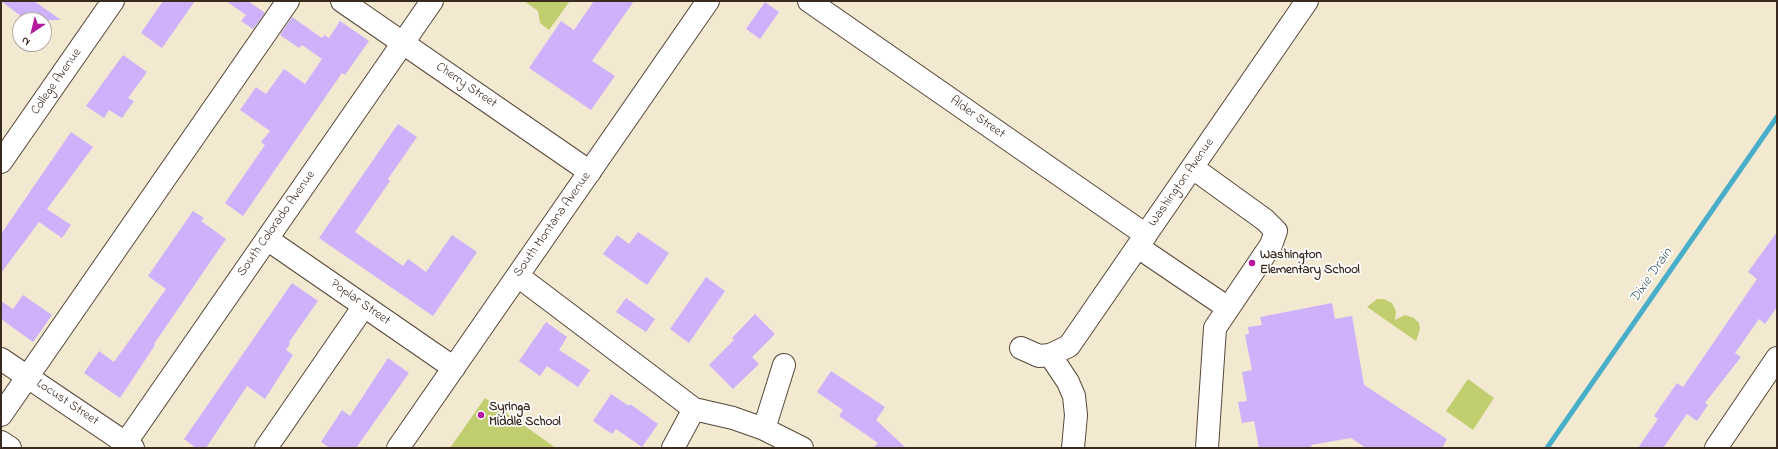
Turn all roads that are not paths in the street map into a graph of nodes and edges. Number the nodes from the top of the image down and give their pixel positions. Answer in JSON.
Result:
{"nodes":[{"id":1,"x":113,"y":1,"type":"edge"},
{"id":2,"x":288,"y":1,"type":"edge"},
{"id":3,"x":342,"y":1,"type":"edge"},
{"id":4,"x":432,"y":1,"type":"edge"},
{"id":5,"x":708,"y":1,"type":"edge"},
{"id":6,"x":809,"y":1,"type":"edge"},
{"id":7,"x":1307,"y":1,"type":"edge"},
{"id":8,"x":402,"y":43,"type":"junction"},
{"id":9,"x":1,"y":162,"type":"edge"},
{"id":10,"x":1193,"y":168,"type":"junction"},
{"id":11,"x":590,"y":172,"type":"junction"},
{"id":12,"x":267,"y":239,"type":"junction"},
{"id":13,"x":1142,"y":241,"type":"junction"},
{"id":14,"x":518,"y":276,"type":"junction"},
{"id":15,"x":364,"y":306,"type":"junction"},
{"id":16,"x":1228,"y":308,"type":"junction"},
{"id":17,"x":1021,"y":348,"type":"dead end"},
{"id":18,"x":1050,"y":355,"type":"junction"},
{"id":19,"x":1777,"y":358,"type":"edge"},
{"id":20,"x":1,"y":359,"type":"edge"},
{"id":21,"x":784,"y":365,"type":"dead end"},
{"id":22,"x":454,"y":368,"type":"junction"},
{"id":23,"x":27,"y":377,"type":"junction"},
{"id":24,"x":694,"y":409,"type":"junction"},
{"id":25,"x":1,"y":415,"type":"edge"},
{"id":26,"x":764,"y":429,"type":"junction"},
{"id":27,"x":1,"y":442,"type":"edge"},
{"id":28,"x":127,"y":446,"type":"edge"},
{"id":29,"x":10,"y":448,"type":"edge"},
{"id":30,"x":266,"y":448,"type":"edge"},
{"id":31,"x":398,"y":448,"type":"edge"},
{"id":32,"x":673,"y":448,"type":"edge"},
{"id":33,"x":802,"y":448,"type":"edge"},
{"id":34,"x":1073,"y":448,"type":"edge"},
{"id":35,"x":1206,"y":448,"type":"edge"},
{"id":36,"x":1716,"y":448,"type":"edge"}],
"edges":[{"from":1,"to":9,"type":"street","name":"College Avenue"},
{"from":2,"to":23,"type":"street"},
{"from":3,"to":8,"type":"street","name":"Cherry Street"},
{"from":4,"to":8,"type":"street","name":"South Colorado Avenue"},
{"from":5,"to":11,"type":"street","name":"South Montana Avenue"},
{"from":6,"to":13,"type":"street","name":"Alder Street"},
{"from":7,"to":10,"type":"street","name":"Washington Avenue"},
{"from":8,"to":11,"type":"street","name":"Cherry Street"},
{"from":8,"to":12,"type":"street","name":"South Colorado Avenue"},
{"from":10,"to":13,"type":"street","name":"Washington Avenue"},
{"from":10,"to":16,"type":"street"},
{"from":11,"to":14,"type":"street","name":"South Montana Avenue"},
{"from":12,"to":15,"type":"street","name":"Poplar Street"},
{"from":12,"to":28,"type":"street","name":"South Colorado Avenue"},
{"from":13,"to":16,"type":"street","name":"Alder Street"},
{"from":13,"to":18,"type":"street","name":"Washington Avenue"},
{"from":14,"to":22,"type":"street","name":"South Montana Avenue"},
{"from":14,"to":24,"type":"street"},
{"from":15,"to":22,"type":"street","name":"Poplar Street"},
{"from":15,"to":30,"type":"street"},
{"from":16,"to":35,"type":"street"},
{"from":17,"to":18,"type":"street"},
{"from":18,"to":34,"type":"street"},
{"from":19,"to":36,"type":"street"},
{"from":20,"to":23,"type":"street","name":"Locust Street"},
{"from":21,"to":26,"type":"street"},
{"from":22,"to":31,"type":"street","name":"South Montana Avenue"},
{"from":23,"to":25,"type":"street"},
{"from":23,"to":28,"type":"street","name":"Locust Street"},
{"from":24,"to":26,"type":"street"},
{"from":24,"to":32,"type":"street"},
{"from":26,"to":33,"type":"street"},
{"from":27,"to":29,"type":"street"}]}
